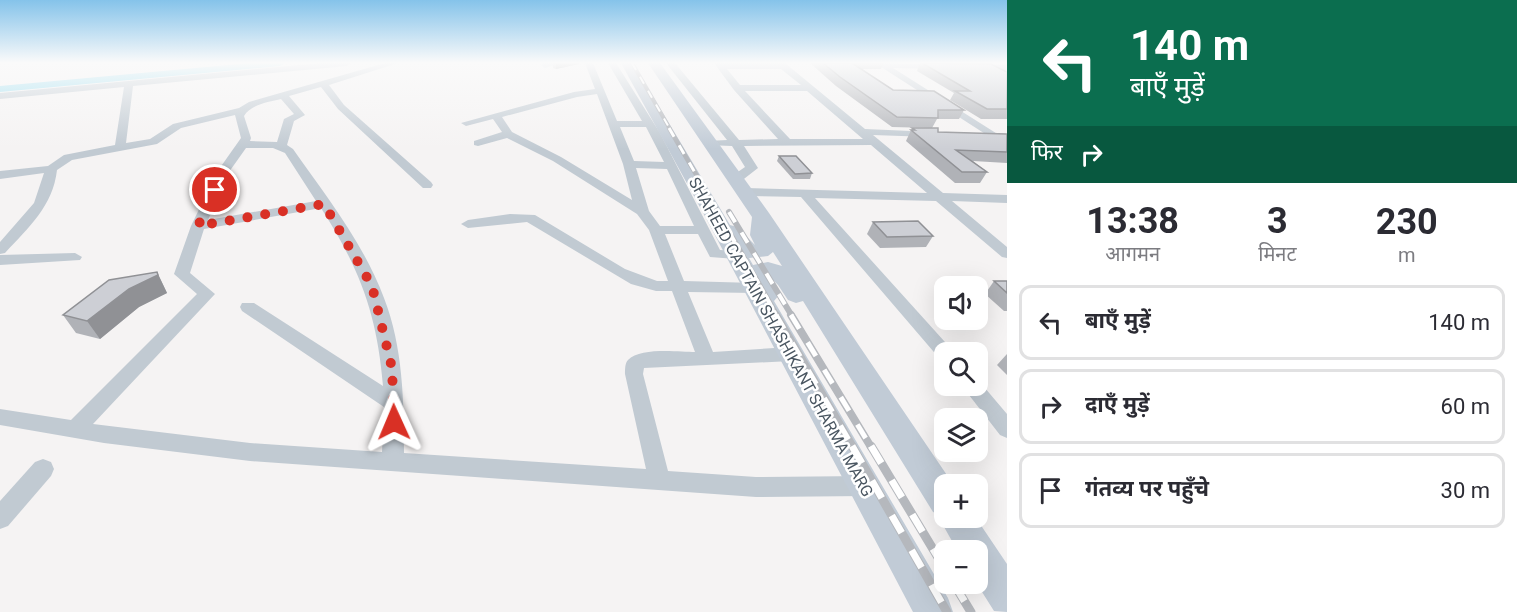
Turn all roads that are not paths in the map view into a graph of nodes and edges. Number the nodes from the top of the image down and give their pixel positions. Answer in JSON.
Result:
{"nodes":[{"id":1,"x":48,"y":92,"type":"edge"},
{"id":2,"x":128,"y":92,"type":"edge"},
{"id":3,"x":297,"y":92,"type":"edge"},
{"id":4,"x":328,"y":92,"type":"edge"},
{"id":5,"x":586,"y":92,"type":"edge"},
{"id":6,"x":615,"y":92,"type":"edge"},
{"id":7,"x":620,"y":92,"type":"edge"},
{"id":8,"x":621,"y":92,"type":"edge"},
{"id":9,"x":675,"y":92,"type":"edge"},
{"id":10,"x":687,"y":92,"type":"edge"},
{"id":11,"x":740,"y":92,"type":"edge"},
{"id":12,"x":814,"y":92,"type":"edge"},
{"id":13,"x":924,"y":92,"type":"edge"},
{"id":14,"x":0,"y":96,"type":"edge"},
{"id":15,"x":283,"y":96,"type":"junction"},
{"id":16,"x":243,"y":110,"type":"junction"},
{"id":17,"x":496,"y":116,"type":"junction"},
{"id":18,"x":466,"y":123,"type":"dead end"},
{"id":19,"x":614,"y":124,"type":"junction"},
{"id":20,"x":649,"y":124,"type":"junction"},
{"id":21,"x":865,"y":132,"type":"junction"},
{"id":22,"x":508,"y":134,"type":"junction"},
{"id":23,"x":948,"y":134,"type":"edge"},
{"id":24,"x":971,"y":134,"type":"edge"},
{"id":25,"x":994,"y":135,"type":"junction"},
{"id":26,"x":1007,"y":135,"type":"edge"},
{"id":27,"x":787,"y":142,"type":"junction"},
{"id":28,"x":876,"y":142,"type":"junction"},
{"id":29,"x":478,"y":143,"type":"dead end"},
{"id":30,"x":711,"y":143,"type":"junction"},
{"id":31,"x":736,"y":143,"type":"junction"},
{"id":32,"x":243,"y":145,"type":"junction"},
{"id":33,"x":281,"y":146,"type":"junction"},
{"id":34,"x":120,"y":148,"type":"junction"},
{"id":35,"x":629,"y":164,"type":"junction"},
{"id":36,"x":671,"y":165,"type":"junction"},
{"id":37,"x":51,"y":170,"type":"junction"},
{"id":38,"x":0,"y":175,"type":"edge"},
{"id":39,"x":427,"y":185,"type":"dead end"},
{"id":40,"x":748,"y":197,"type":"junction"},
{"id":41,"x":809,"y":199,"type":"junction"},
{"id":42,"x":1007,"y":199,"type":"edge"},
{"id":43,"x":948,"y":202,"type":"junction"},
{"id":44,"x":324,"y":204,"type":"junction"},
{"id":45,"x":1007,"y":209,"type":"edge"},
{"id":46,"x":642,"y":211,"type":"junction"},
{"id":47,"x":468,"y":224,"type":"dead end"},
{"id":48,"x":710,"y":225,"type":"junction"},
{"id":49,"x":198,"y":226,"type":"junction"},
{"id":50,"x":656,"y":230,"type":"junction"},
{"id":51,"x":0,"y":250,"type":"edge"},
{"id":52,"x":1007,"y":254,"type":"edge"},
{"id":53,"x":75,"y":257,"type":"dead end"},
{"id":54,"x":0,"y":260,"type":"edge"},
{"id":55,"x":678,"y":287,"type":"junction"},
{"id":56,"x":755,"y":288,"type":"junction"},
{"id":57,"x":248,"y":307,"type":"dead end"},
{"id":58,"x":936,"y":342,"type":"edge"},
{"id":59,"x":847,"y":348,"type":"junction"},
{"id":60,"x":788,"y":349,"type":"junction"},
{"id":61,"x":707,"y":359,"type":"junction"},
{"id":62,"x":980,"y":396,"type":"edge"},
{"id":63,"x":394,"y":403,"type":"junction"},
{"id":64,"x":0,"y":417,"type":"edge"},
{"id":65,"x":75,"y":429,"type":"junction"},
{"id":66,"x":1007,"y":429,"type":"edge"},
{"id":67,"x":393,"y":460,"type":"junction"},
{"id":68,"x":43,"y":470,"type":"dead end"},
{"id":69,"x":659,"y":480,"type":"junction"},
{"id":70,"x":934,"y":484,"type":"edge"},
{"id":71,"x":865,"y":486,"type":"junction"},
{"id":72,"x":0,"y":518,"type":"edge"},
{"id":73,"x":988,"y":568,"type":"edge"},
{"id":74,"x":1007,"y":597,"type":"edge"},
{"id":75,"x":934,"y":612,"type":"edge"}],
"edges":[{"from":1,"to":14,"type":"street"},
{"from":2,"to":34,"type":"street"},
{"from":3,"to":15,"type":"street"},
{"from":4,"to":39,"type":"street"},
{"from":5,"to":17,"type":"street"},
{"from":6,"to":19,"type":"street"},
{"from":7,"to":48,"type":"main road","name":"SHAHEED CAPTAIN SHASHIKANT SHARMA MARG"},
{"from":8,"to":20,"type":"street"},
{"from":9,"to":30,"type":"main road"},
{"from":10,"to":31,"type":"street"},
{"from":11,"to":27,"type":"street"},
{"from":12,"to":21,"type":"street"},
{"from":13,"to":25,"type":"street"},
{"from":15,"to":16,"type":"street"},
{"from":15,"to":33,"type":"street"},
{"from":16,"to":32,"type":"street"},
{"from":16,"to":34,"type":"street"},
{"from":17,"to":18,"type":"street"},
{"from":17,"to":22,"type":"street"},
{"from":19,"to":20,"type":"street"},
{"from":19,"to":35,"type":"street"},
{"from":20,"to":36,"type":"street"},
{"from":21,"to":23,"type":"street"},
{"from":21,"to":28,"type":"street"},
{"from":22,"to":29,"type":"street"},
{"from":22,"to":46,"type":"street"},
{"from":24,"to":25,"type":"street"},
{"from":25,"to":26,"type":"street"},
{"from":27,"to":28,"type":"street"},
{"from":27,"to":31,"type":"street"},
{"from":28,"to":43,"type":"street"},
{"from":30,"to":31,"type":"street"},
{"from":30,"to":40,"type":"main road"},
{"from":31,"to":40,"type":"street"},
{"from":32,"to":33,"type":"street"},
{"from":32,"to":49,"type":"street"},
{"from":33,"to":44,"type":"street"},
{"from":34,"to":37,"type":"street"},
{"from":35,"to":36,"type":"street"},
{"from":35,"to":46,"type":"street"},
{"from":36,"to":48,"type":"street"},
{"from":37,"to":38,"type":"street"},
{"from":37,"to":51,"type":"street"},
{"from":40,"to":41,"type":"street"},
{"from":40,"to":48,"type":"main road"},
{"from":40,"to":59,"type":"main road"},
{"from":41,"to":43,"type":"street"},
{"from":41,"to":58,"type":"street"},
{"from":42,"to":43,"type":"street"},
{"from":43,"to":45,"type":"street"},
{"from":43,"to":52,"type":"street"},
{"from":44,"to":49,"type":"street"},
{"from":44,"to":63,"type":"street"},
{"from":46,"to":50,"type":"street"},
{"from":47,"to":55,"type":"street"},
{"from":48,"to":50,"type":"street"},
{"from":48,"to":56,"type":"main road","name":"SHAHEED CAPTAIN SHASHIKANT SHARMA MARG"},
{"from":49,"to":65,"type":"street"},
{"from":50,"to":55,"type":"street"},
{"from":53,"to":54,"type":"street"},
{"from":55,"to":56,"type":"street"},
{"from":55,"to":61,"type":"street"},
{"from":56,"to":60,"type":"main road","name":"SHAHEED CAPTAIN SHASHIKANT SHARMA MARG"},
{"from":57,"to":63,"type":"street"},
{"from":59,"to":60,"type":"main road"},
{"from":59,"to":70,"type":"main road"},
{"from":60,"to":61,"type":"street"},
{"from":60,"to":71,"type":"main road","name":"SHAHEED CAPTAIN SHASHIKANT SHARMA MARG"},
{"from":61,"to":69,"type":"street"},
{"from":62,"to":66,"type":"street"},
{"from":63,"to":67,"type":"street"},
{"from":64,"to":65,"type":"street"},
{"from":65,"to":67,"type":"street"},
{"from":67,"to":69,"type":"street"},
{"from":68,"to":72,"type":"street"},
{"from":69,"to":71,"type":"street"},
{"from":71,"to":75,"type":"main road","name":"SHAHEED CAPTAIN SHASHIKANT SHARMA MARG"},
{"from":73,"to":74,"type":"main road"}]}
